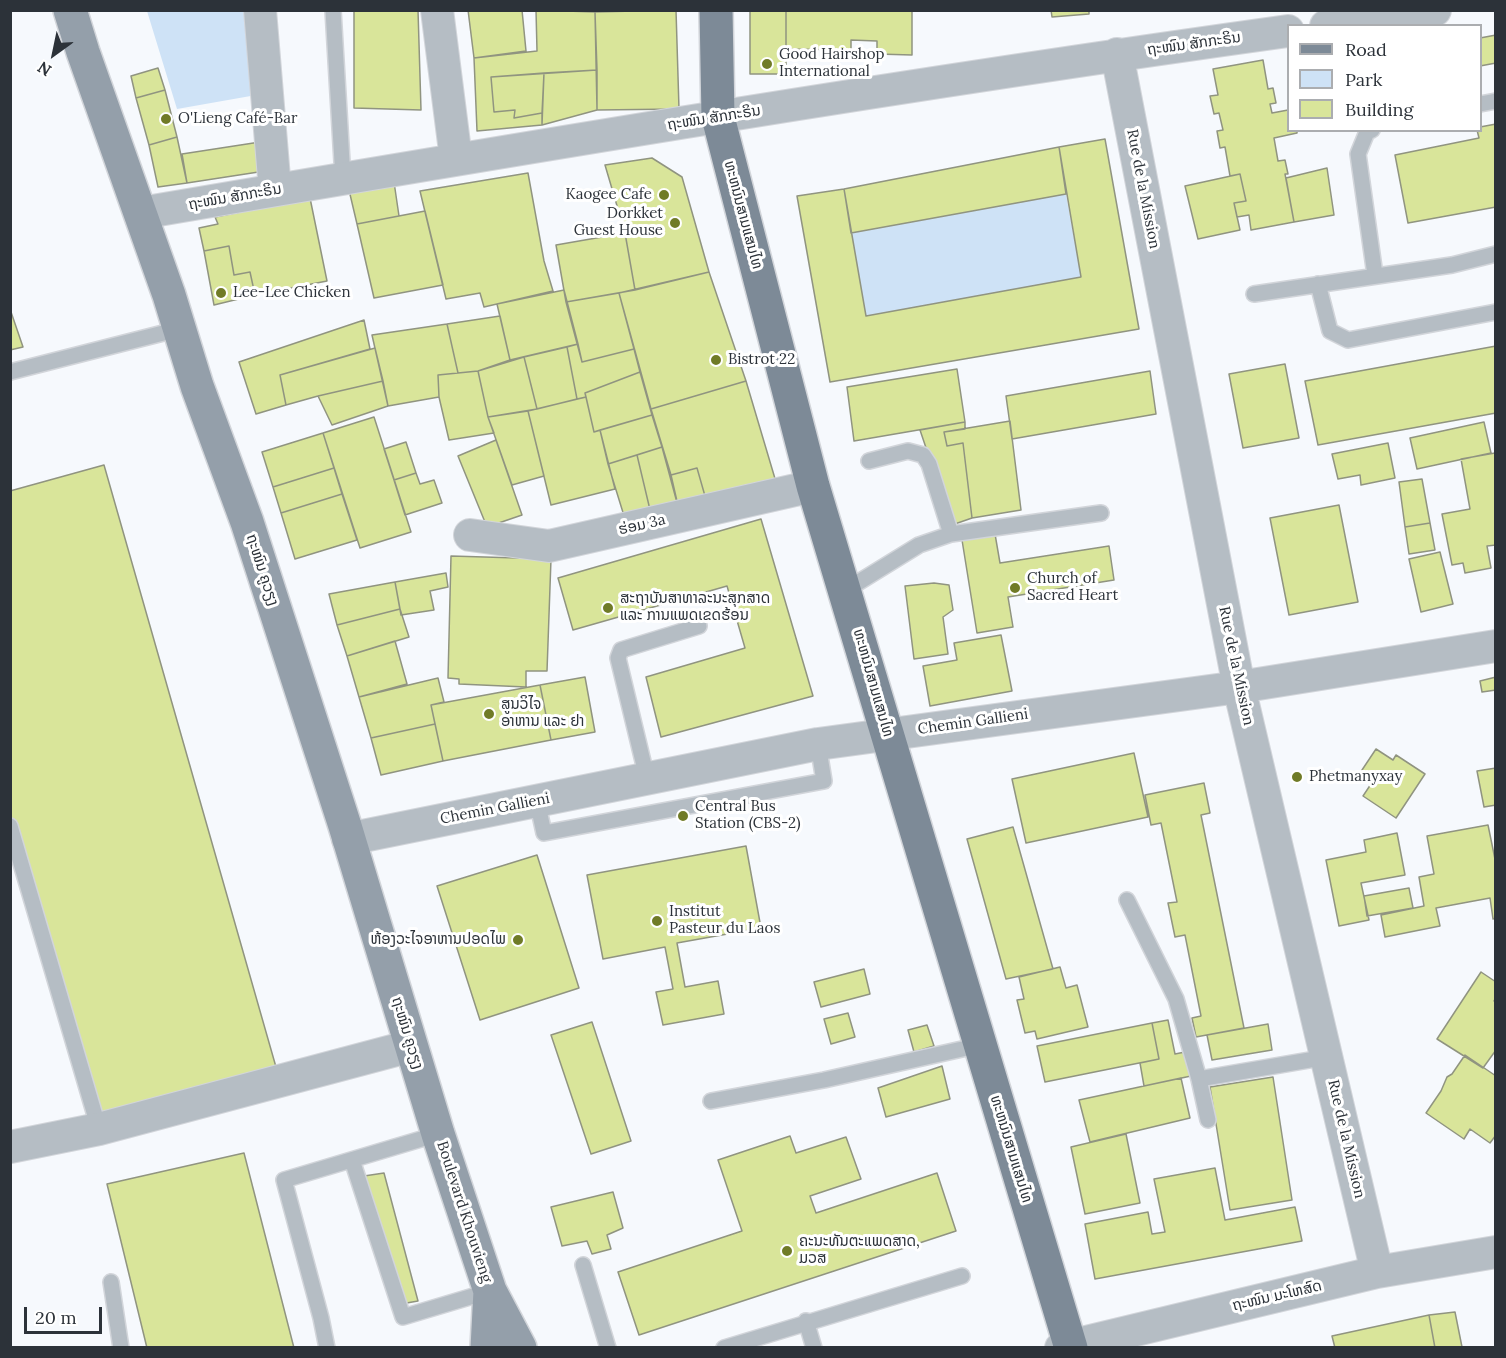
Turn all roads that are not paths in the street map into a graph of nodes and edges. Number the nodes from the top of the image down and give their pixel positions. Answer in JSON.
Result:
{"nodes":[{"id":1,"x":70,"y":10,"type":"edge"},
{"id":2,"x":260,"y":10,"type":"edge"},
{"id":3,"x":333,"y":10,"type":"edge"},
{"id":4,"x":437,"y":10,"type":"edge"},
{"id":5,"x":716,"y":10,"type":"edge"},
{"id":6,"x":1434,"y":10,"type":"edge"},
{"id":7,"x":1340,"y":24,"type":"edge"},
{"id":8,"x":1287,"y":31,"type":"edge"},
{"id":9,"x":1117,"y":54,"type":"junction"},
{"id":10,"x":718,"y":117,"type":"junction"},
{"id":11,"x":1367,"y":132,"type":"edge"},
{"id":12,"x":456,"y":159,"type":"junction"},
{"id":13,"x":343,"y":179,"type":"junction"},
{"id":14,"x":275,"y":190,"type":"junction"},
{"id":15,"x":141,"y":213,"type":"junction"},
{"id":16,"x":1496,"y":254,"type":"edge"},
{"id":17,"x":1375,"y":275,"type":"junction"},
{"id":18,"x":1318,"y":284,"type":"junction"},
{"id":19,"x":1254,"y":294,"type":"dead end"},
{"id":20,"x":1496,"y":312,"type":"edge"},
{"id":21,"x":179,"y":329,"type":"junction"},
{"id":22,"x":10,"y":372,"type":"edge"},
{"id":23,"x":868,"y":461,"type":"dead end"},
{"id":24,"x":813,"y":486,"type":"junction"},
{"id":25,"x":1101,"y":513,"type":"dead end"},
{"id":26,"x":951,"y":534,"type":"junction"},
{"id":27,"x":470,"y":535,"type":"dead end"},
{"id":28,"x":846,"y":590,"type":"junction"},
{"id":29,"x":699,"y":626,"type":"dead end"},
{"id":30,"x":1496,"y":646,"type":"edge"},
{"id":31,"x":1239,"y":687,"type":"junction"},
{"id":32,"x":888,"y":734,"type":"junction"},
{"id":33,"x":818,"y":744,"type":"junction"},
{"id":34,"x":647,"y":778,"type":"junction"},
{"id":35,"x":537,"y":801,"type":"junction"},
{"id":36,"x":10,"y":826,"type":"edge"},
{"id":37,"x":348,"y":839,"type":"junction"},
{"id":38,"x":1127,"y":900,"type":"dead end"},
{"id":39,"x":980,"y":1045,"type":"junction"},
{"id":40,"x":411,"y":1046,"type":"junction"},
{"id":41,"x":1327,"y":1057,"type":"junction"},
{"id":42,"x":1199,"y":1079,"type":"junction"},
{"id":43,"x":711,"y":1101,"type":"dead end"},
{"id":44,"x":1208,"y":1120,"type":"dead end"},
{"id":45,"x":99,"y":1129,"type":"junction"},
{"id":46,"x":438,"y":1134,"type":"junction"},
{"id":47,"x":10,"y":1148,"type":"edge"},
{"id":48,"x":352,"y":1160,"type":"junction"},
{"id":49,"x":1496,"y":1252,"type":"edge"},
{"id":50,"x":583,"y":1265,"type":"dead end"},
{"id":51,"x":1377,"y":1272,"type":"junction"},
{"id":52,"x":962,"y":1276,"type":"dead end"},
{"id":53,"x":111,"y":1282,"type":"dead end"},
{"id":54,"x":490,"y":1291,"type":"junction"},
{"id":55,"x":806,"y":1322,"type":"junction"},
{"id":56,"x":122,"y":1347,"type":"edge"},
{"id":57,"x":327,"y":1347,"type":"edge"},
{"id":58,"x":487,"y":1347,"type":"edge"},
{"id":59,"x":520,"y":1347,"type":"edge"},
{"id":60,"x":608,"y":1347,"type":"edge"},
{"id":61,"x":724,"y":1347,"type":"edge"},
{"id":62,"x":814,"y":1347,"type":"edge"},
{"id":63,"x":1068,"y":1347,"type":"edge"}],
"edges":[{"from":1,"to":15,"type":"street","name":"ຖະໜົນ ຄູວຽງ"},
{"from":2,"to":14,"type":"street"},
{"from":3,"to":13,"type":"lane"},
{"from":4,"to":12,"type":"street"},
{"from":5,"to":10,"type":"main road","name":"ທະຫນົນສາມແສນໄທ"},
{"from":6,"to":7,"type":"street"},
{"from":8,"to":9,"type":"street","name":"ຖະໜົນ ສັກກະຣິນ"},
{"from":9,"to":10,"type":"street","name":"ຖະໜົນ ສັກກະຣິນ"},
{"from":9,"to":31,"type":"street","name":"Rue de la Mission"},
{"from":10,"to":12,"type":"street","name":"ຖະໜົນ ສັກກະຣິນ"},
{"from":10,"to":24,"type":"main road","name":"ທະຫນົນສາມແສນໄທ"},
{"from":11,"to":17,"type":"lane"},
{"from":12,"to":13,"type":"street","name":"ຖະໜົນ ສັກກະຣິນ"},
{"from":13,"to":14,"type":"street","name":"ຖະໜົນ ສັກກະຣິນ"},
{"from":14,"to":15,"type":"street","name":"ຖະໜົນ ສັກກະຣິນ"},
{"from":15,"to":21,"type":"street","name":"ຖະໜົນ ຄູວຽງ"},
{"from":16,"to":17,"type":"lane"},
{"from":17,"to":18,"type":"lane"},
{"from":18,"to":19,"type":"lane"},
{"from":18,"to":20,"type":"lane"},
{"from":21,"to":22,"type":"lane"},
{"from":21,"to":37,"type":"street","name":"ຖະໜົນ ຄູວຽງ"},
{"from":23,"to":26,"type":"lane"},
{"from":24,"to":27,"type":"street","name":"ຮ່ອມ 3a"},
{"from":24,"to":28,"type":"main road","name":"ທະຫນົນສາມແສນໄທ"},
{"from":25,"to":26,"type":"lane"},
{"from":26,"to":28,"type":"lane"},
{"from":28,"to":32,"type":"main road","name":"ທະຫນົນສາມແສນໄທ"},
{"from":29,"to":34,"type":"lane"},
{"from":30,"to":31,"type":"street","name":"Chemin Gallieni"},
{"from":31,"to":32,"type":"street","name":"Chemin Gallieni"},
{"from":31,"to":41,"type":"street","name":"Rue de la Mission"},
{"from":32,"to":33,"type":"street","name":"Chemin Gallieni"},
{"from":32,"to":39,"type":"main road","name":"ທະຫນົນສາມແສນໄທ"},
{"from":33,"to":34,"type":"street","name":"Chemin Gallieni"},
{"from":33,"to":35,"type":"lane"},
{"from":34,"to":35,"type":"street","name":"Chemin Gallieni"},
{"from":35,"to":37,"type":"street","name":"Chemin Gallieni"},
{"from":36,"to":45,"type":"lane"},
{"from":37,"to":40,"type":"street","name":"ຖະໜົນ ຄູວຽງ"},
{"from":38,"to":42,"type":"lane"},
{"from":39,"to":43,"type":"lane"},
{"from":39,"to":63,"type":"main road","name":"ທະຫນົນສາມແສນໄທ"},
{"from":40,"to":45,"type":"street"},
{"from":40,"to":46,"type":"street","name":"ຖະໜົນ ຄູວຽງ"},
{"from":41,"to":42,"type":"lane"},
{"from":41,"to":51,"type":"street","name":"Rue de la Mission"},
{"from":42,"to":44,"type":"lane"},
{"from":45,"to":47,"type":"street"},
{"from":46,"to":48,"type":"lane"},
{"from":46,"to":54,"type":"street","name":"Boulevard Khouvieng"},
{"from":48,"to":54,"type":"lane"},
{"from":48,"to":57,"type":"lane"},
{"from":49,"to":51,"type":"street","name":"ຖະໜົນ ມະໂຫສົດ"},
{"from":50,"to":60,"type":"lane"},
{"from":51,"to":63,"type":"street","name":"ຖະໜົນ ມະໂຫສົດ"},
{"from":52,"to":55,"type":"lane"},
{"from":53,"to":56,"type":"lane"},
{"from":54,"to":58,"type":"street"},
{"from":54,"to":59,"type":"street"},
{"from":55,"to":61,"type":"lane"},
{"from":55,"to":62,"type":"lane"}]}
